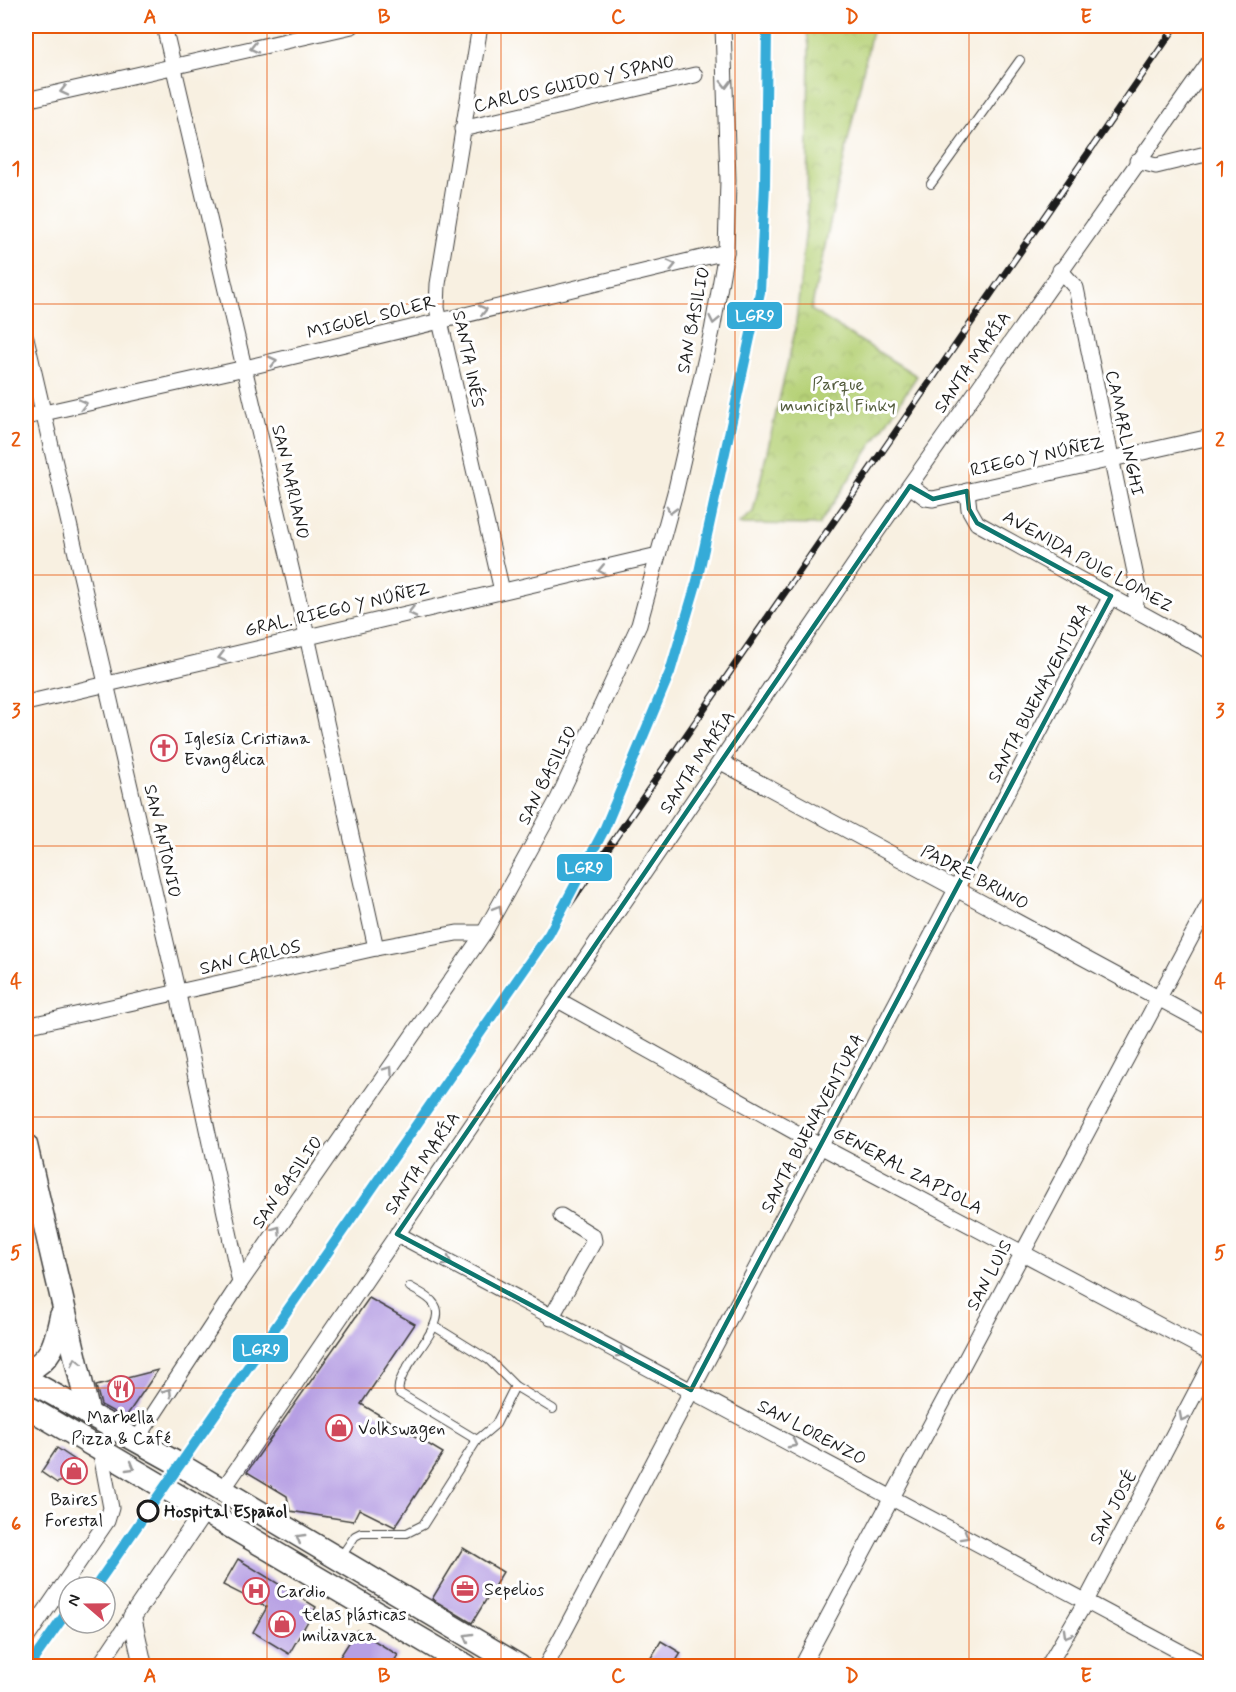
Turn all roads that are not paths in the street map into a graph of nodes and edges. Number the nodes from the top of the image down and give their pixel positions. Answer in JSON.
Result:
{"nodes":[{"id":1,"x":164,"y":26,"type":"edge"},
{"id":2,"x":352,"y":26,"type":"edge"},
{"id":3,"x":480,"y":26,"type":"edge"},
{"id":4,"x":723,"y":26,"type":"edge"},
{"id":5,"x":1020,"y":60,"type":"dead end"},
{"id":6,"x":1210,"y":61,"type":"edge"},
{"id":7,"x":174,"y":66,"type":"junction"},
{"id":8,"x":694,"y":75,"type":"dead end"},
{"id":9,"x":26,"y":100,"type":"edge"},
{"id":10,"x":462,"y":129,"type":"junction"},
{"id":11,"x":1210,"y":153,"type":"edge"},
{"id":12,"x":1137,"y":160,"type":"junction"},
{"id":13,"x":931,"y":184,"type":"dead end"},
{"id":14,"x":726,"y":252,"type":"junction"},
{"id":15,"x":1060,"y":270,"type":"junction"},
{"id":16,"x":440,"y":320,"type":"junction"},
{"id":17,"x":26,"y":338,"type":"edge"},
{"id":18,"x":245,"y":368,"type":"junction"},
{"id":19,"x":43,"y":413,"type":"junction"},
{"id":20,"x":26,"y":417,"type":"edge"},
{"id":21,"x":1210,"y":437,"type":"edge"},
{"id":22,"x":1110,"y":461,"type":"junction"},
{"id":23,"x":910,"y":486,"type":"junction"},
{"id":24,"x":967,"y":491,"type":"junction"},
{"id":25,"x":658,"y":555,"type":"junction"},
{"id":26,"x":502,"y":591,"type":"junction"},
{"id":27,"x":1111,"y":596,"type":"junction"},
{"id":28,"x":1135,"y":609,"type":"junction"},
{"id":29,"x":307,"y":636,"type":"junction"},
{"id":30,"x":1210,"y":651,"type":"edge"},
{"id":31,"x":107,"y":685,"type":"junction"},
{"id":32,"x":26,"y":703,"type":"edge"},
{"id":33,"x":721,"y":762,"type":"junction"},
{"id":34,"x":958,"y":889,"type":"junction"},
{"id":35,"x":1210,"y":902,"type":"edge"},
{"id":36,"x":484,"y":933,"type":"junction"},
{"id":37,"x":376,"y":948,"type":"junction"},
{"id":38,"x":178,"y":994,"type":"junction"},
{"id":39,"x":1158,"y":998,"type":"junction"},
{"id":40,"x":558,"y":1000,"type":"junction"},
{"id":41,"x":26,"y":1026,"type":"edge"},
{"id":42,"x":1210,"y":1026,"type":"edge"},
{"id":43,"x":26,"y":1145,"type":"edge"},
{"id":44,"x":822,"y":1147,"type":"junction"},
{"id":45,"x":561,"y":1216,"type":"dead end"},
{"id":46,"x":397,"y":1234,"type":"junction"},
{"id":47,"x":1023,"y":1254,"type":"junction"},
{"id":48,"x":240,"y":1283,"type":"junction"},
{"id":49,"x":410,"y":1287,"type":"dead end"},
{"id":50,"x":62,"y":1309,"type":"junction"},
{"id":51,"x":551,"y":1318,"type":"junction"},
{"id":52,"x":434,"y":1326,"type":"junction"},
{"id":53,"x":1210,"y":1352,"type":"edge"},
{"id":54,"x":1210,"y":1365,"type":"edge"},
{"id":55,"x":26,"y":1372,"type":"edge"},
{"id":56,"x":26,"y":1379,"type":"edge"},
{"id":57,"x":515,"y":1386,"type":"junction"},
{"id":58,"x":692,"y":1390,"type":"junction"},
{"id":59,"x":26,"y":1406,"type":"edge"},
{"id":60,"x":553,"y":1409,"type":"dead end"},
{"id":61,"x":89,"y":1415,"type":"junction"},
{"id":62,"x":477,"y":1440,"type":"junction"},
{"id":63,"x":136,"y":1441,"type":"junction"},
{"id":64,"x":100,"y":1449,"type":"junction"},
{"id":65,"x":182,"y":1466,"type":"junction"},
{"id":66,"x":167,"y":1488,"type":"junction"},
{"id":67,"x":222,"y":1491,"type":"junction"},
{"id":68,"x":892,"y":1496,"type":"junction"},
{"id":69,"x":204,"y":1512,"type":"junction"},
{"id":70,"x":338,"y":1562,"type":"junction"},
{"id":71,"x":1086,"y":1601,"type":"junction"},
{"id":72,"x":132,"y":1617,"type":"junction"},
{"id":73,"x":26,"y":1639,"type":"edge"},
{"id":74,"x":99,"y":1666,"type":"edge"},
{"id":75,"x":143,"y":1666,"type":"edge"},
{"id":76,"x":466,"y":1666,"type":"edge"},
{"id":77,"x":519,"y":1666,"type":"edge"},
{"id":78,"x":546,"y":1666,"type":"edge"},
{"id":79,"x":802,"y":1666,"type":"edge"},
{"id":80,"x":1048,"y":1666,"type":"edge"},
{"id":81,"x":1208,"y":1666,"type":"edge"}],
"edges":[{"from":1,"to":7,"type":"street","name":"SAN MARIANO"},
{"from":2,"to":7,"type":"street","one_way":true},
{"from":3,"to":10,"type":"street","name":"SANTA INÉS"},
{"from":4,"to":14,"type":"street","name":"SAN BASILIO","one_way":true},
{"from":5,"to":13,"type":"lane"},
{"from":6,"to":12,"type":"street","name":"SANTA MARÍA"},
{"from":7,"to":9,"type":"street","one_way":true},
{"from":7,"to":18,"type":"street","name":"SAN MARIANO"},
{"from":8,"to":10,"type":"street","name":"CARLOS GUIDO Y SPANO"},
{"from":10,"to":16,"type":"street","name":"SANTA INÉS"},
{"from":11,"to":12,"type":"street"},
{"from":12,"to":15,"type":"street","name":"SANTA MARÍA"},
{"from":16,"to":14,"type":"street","name":"MIGUEL SOLER","one_way":true},
{"from":14,"to":25,"type":"street","name":"SAN BASILIO","one_way":true},
{"from":15,"to":22,"type":"street","name":"CAMARLINGHI"},
{"from":15,"to":23,"type":"street","name":"SANTA MARÍA"},
{"from":18,"to":16,"type":"street","name":"MIGUEL SOLER","one_way":true},
{"from":16,"to":26,"type":"street","name":"SANTA INÉS"},
{"from":17,"to":19,"type":"street","name":"SAN ANTONIO"},
{"from":19,"to":18,"type":"street","name":"MIGUEL SOLER","one_way":true},
{"from":18,"to":29,"type":"street","name":"SAN MARIANO"},
{"from":19,"to":20,"type":"street","name":"MIGUEL SOLER"},
{"from":19,"to":31,"type":"street","name":"SAN ANTONIO"},
{"from":21,"to":22,"type":"street","name":"RIEGO Y NÚÑEZ"},
{"from":22,"to":24,"type":"street","name":"RIEGO Y NÚÑEZ"},
{"from":22,"to":28,"type":"street","name":"CAMARLINGHI"},
{"from":23,"to":24,"type":"street","name":"RIEGO Y NÚÑEZ"},
{"from":23,"to":33,"type":"street","name":"SANTA MARÍA"},
{"from":24,"to":27,"type":"street","name":"AVENIDA PUIG LOMEZ"},
{"from":25,"to":26,"type":"street","name":"GRAL. RIEGO Y NÚÑEZ","one_way":true},
{"from":36,"to":25,"type":"street","name":"SAN BASILIO","one_way":true},
{"from":26,"to":29,"type":"street","name":"GRAL. RIEGO Y NÚÑEZ","one_way":true},
{"from":27,"to":28,"type":"street","name":"AVENIDA PUIG LOMEZ"},
{"from":27,"to":34,"type":"street","name":"SANTA BUENAVENTURA"},
{"from":28,"to":30,"type":"street","name":"AVENIDA PUIG LOMEZ"},
{"from":29,"to":31,"type":"street","name":"GRAL. RIEGO Y NÚÑEZ","one_way":true},
{"from":29,"to":37,"type":"street","name":"SAN MARIANO"},
{"from":31,"to":32,"type":"street","name":"GRAL. RIEGO Y NÚÑEZ"},
{"from":31,"to":38,"type":"street","name":"SAN ANTONIO"},
{"from":33,"to":34,"type":"street","name":"PADRE BRUNO"},
{"from":33,"to":40,"type":"street","name":"SANTA MARÍA"},
{"from":34,"to":39,"type":"street","name":"PADRE BRUNO"},
{"from":34,"to":44,"type":"street","name":"SANTA BUENAVENTURA"},
{"from":35,"to":39,"type":"street","name":"SAN LUIS"},
{"from":36,"to":37,"type":"street","name":"SAN CARLOS"},
{"from":48,"to":36,"type":"street","name":"SAN BASILIO","one_way":true},
{"from":37,"to":38,"type":"street","name":"SAN CARLOS"},
{"from":38,"to":41,"type":"street","name":"SAN CARLOS"},
{"from":38,"to":48,"type":"street","name":"SAN ANTONIO"},
{"from":39,"to":42,"type":"street","name":"PADRE BRUNO"},
{"from":39,"to":47,"type":"street","name":"SAN LUIS"},
{"from":40,"to":44,"type":"street","name":"GENERAL ZAPIOLA"},
{"from":40,"to":46,"type":"street","name":"SANTA MARÍA"},
{"from":43,"to":50,"type":"main road"},
{"from":44,"to":47,"type":"street","name":"GENERAL ZAPIOLA"},
{"from":44,"to":58,"type":"street","name":"SANTA BUENAVENTURA"},
{"from":45,"to":51,"type":"street"},
{"from":46,"to":51,"type":"street","name":"SAN LORENZO","one_way":true},
{"from":46,"to":67,"type":"street","name":"SANTA MARÍA"},
{"from":47,"to":53,"type":"street","name":"GENERAL ZAPIOLA"},
{"from":47,"to":68,"type":"street","name":"SAN LUIS"},
{"from":63,"to":48,"type":"street","name":"SAN BASILIO","one_way":true},
{"from":49,"to":52,"type":"lane"},
{"from":50,"to":55,"type":"main road"},
{"from":61,"to":50,"type":"main road","one_way":true},
{"from":51,"to":58,"type":"street","name":"SAN LORENZO","one_way":true},
{"from":52,"to":57,"type":"lane"},
{"from":52,"to":62,"type":"lane"},
{"from":54,"to":71,"type":"street","name":"SAN JOSÉ","one_way":true},
{"from":56,"to":61,"type":"main road"},
{"from":57,"to":60,"type":"lane"},
{"from":57,"to":62,"type":"lane"},
{"from":58,"to":68,"type":"street","name":"SAN LORENZO","one_way":true},
{"from":58,"to":78,"type":"street","name":"SANTA BUENAVENTURA"},
{"from":59,"to":64,"type":"main road"},
{"from":61,"to":63,"type":"main road"},
{"from":62,"to":70,"type":"lane"},
{"from":63,"to":65,"type":"main road"},
{"from":64,"to":66,"type":"main road","one_way":true},
{"from":64,"to":73,"type":"street"},
{"from":65,"to":66,"type":"main road"},
{"from":65,"to":67,"type":"main road"},
{"from":66,"to":69,"type":"main road"},
{"from":70,"to":67,"type":"main road","one_way":true},
{"from":68,"to":71,"type":"street","name":"SAN LORENZO","one_way":true},
{"from":68,"to":79,"type":"street","name":"SAN LUIS"},
{"from":69,"to":72,"type":"street"},
{"from":69,"to":76,"type":"main road"},
{"from":77,"to":70,"type":"main road","one_way":true},
{"from":71,"to":80,"type":"street","name":"SAN JOSÉ","one_way":true},
{"from":71,"to":81,"type":"street","name":"SAN LORENZO"},
{"from":72,"to":74,"type":"street"},
{"from":72,"to":75,"type":"street"}]}
